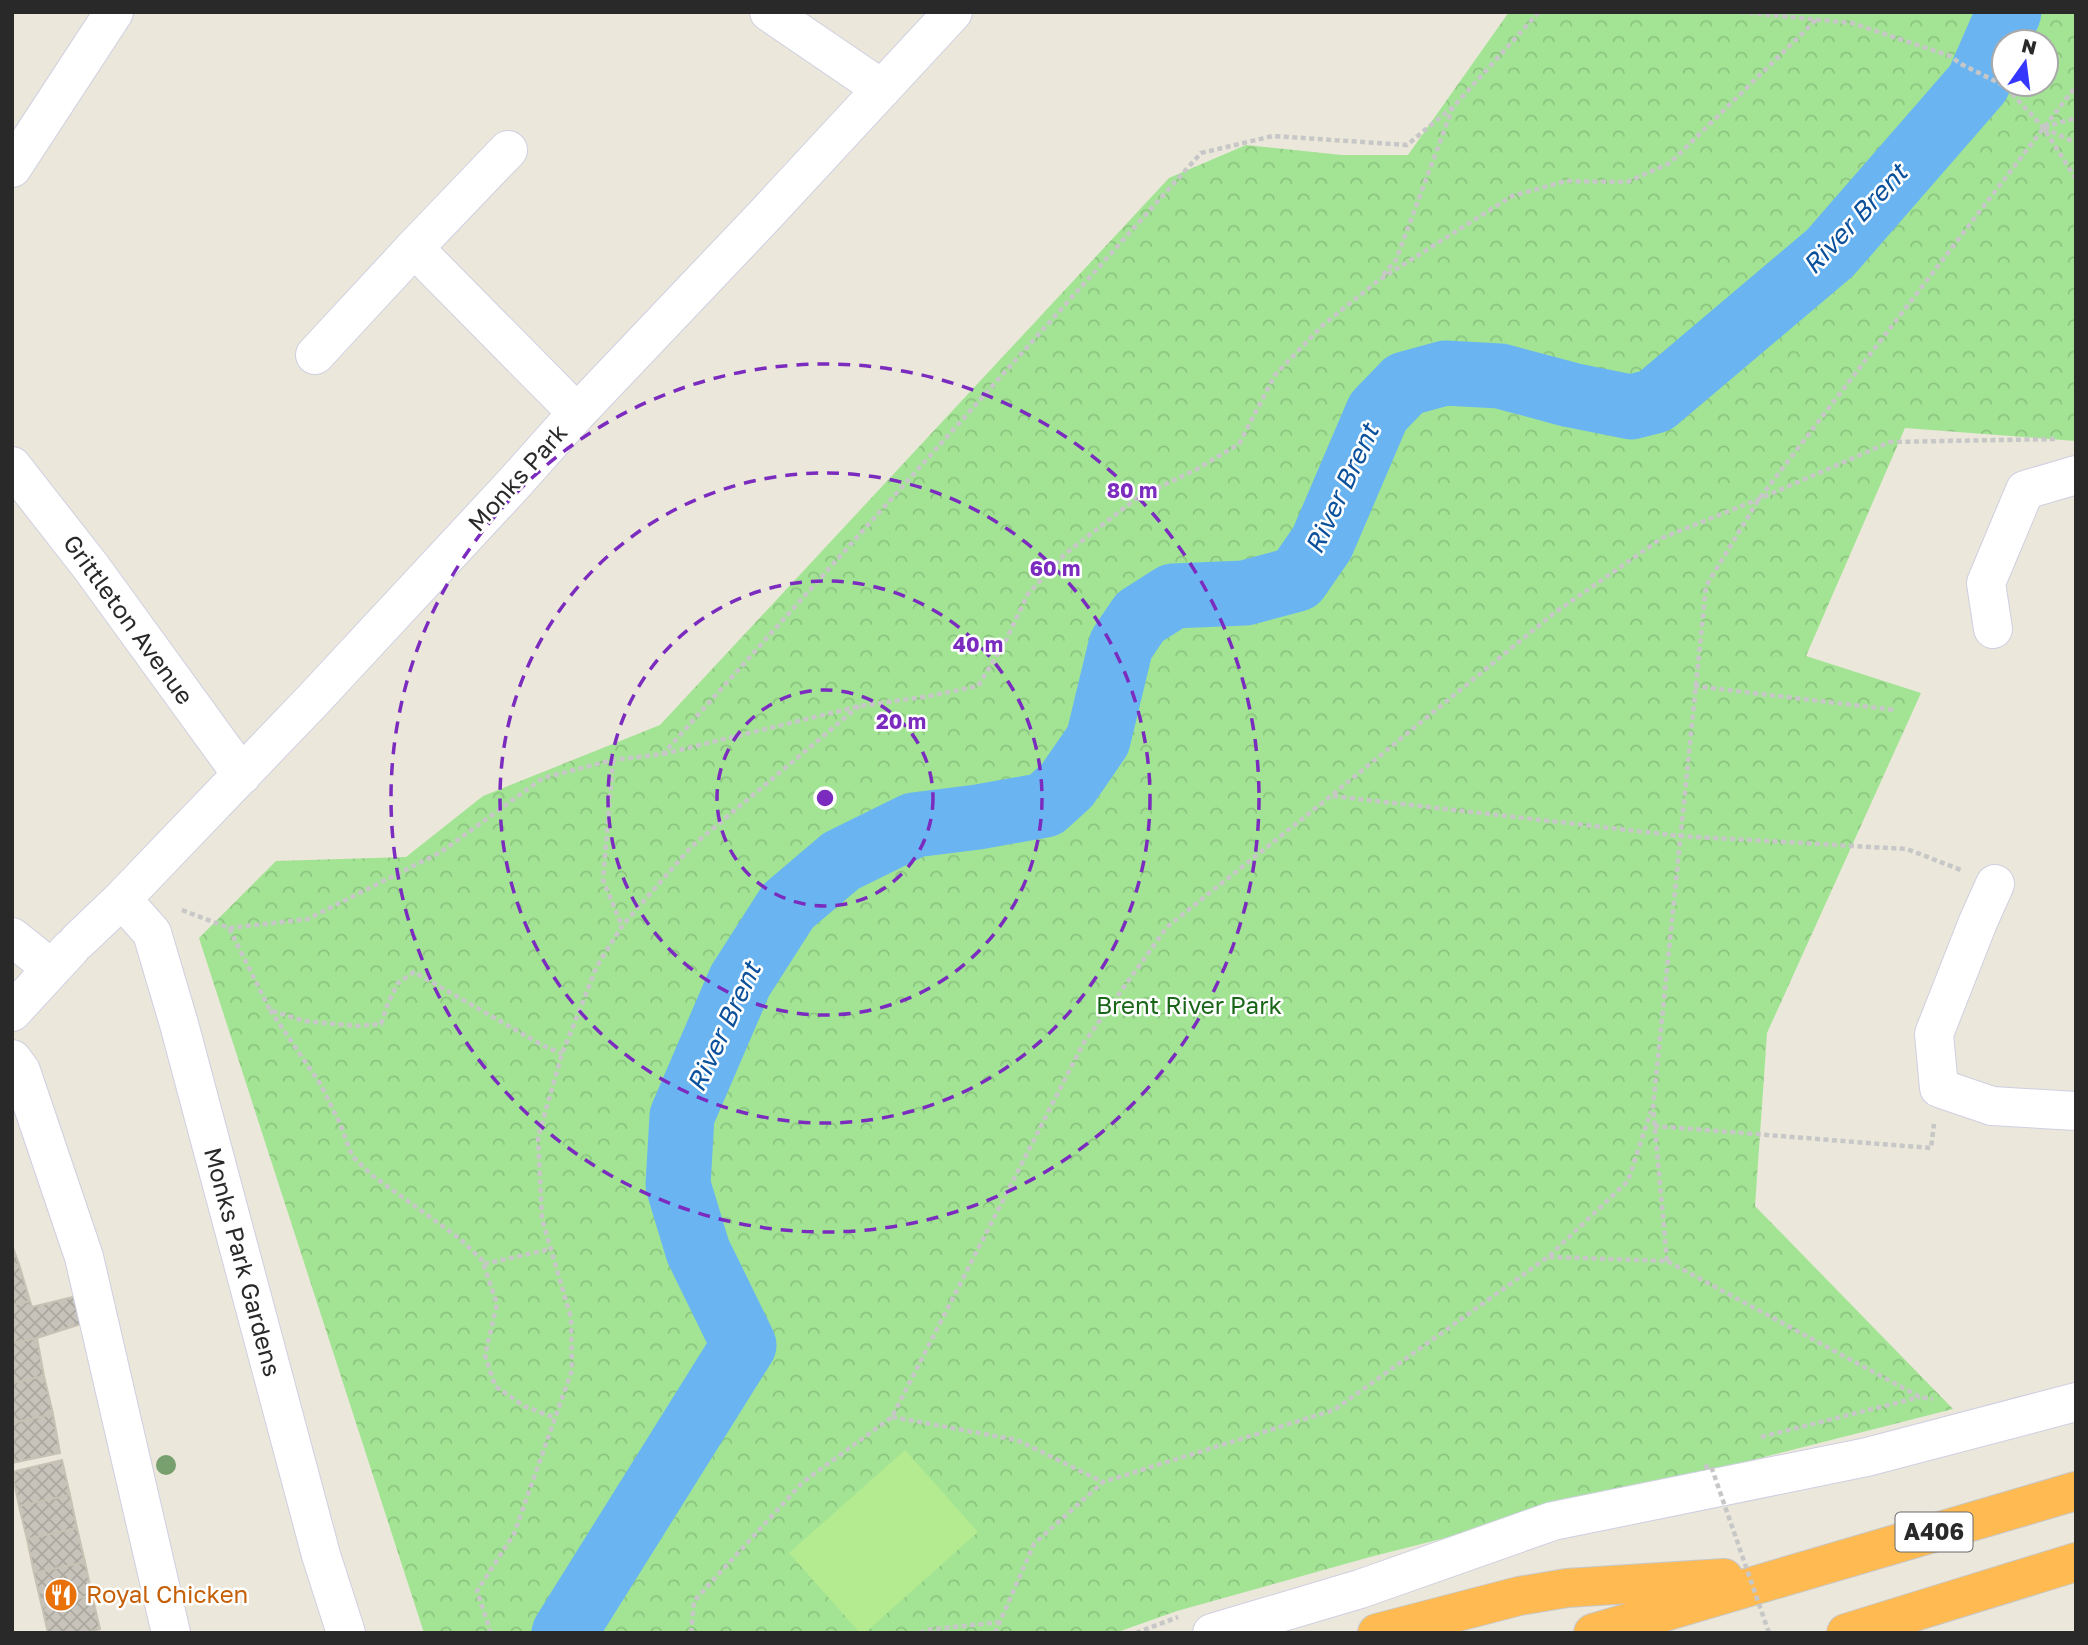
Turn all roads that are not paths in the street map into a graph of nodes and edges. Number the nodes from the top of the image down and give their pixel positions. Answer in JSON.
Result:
{"nodes":[{"id":1,"x":114,"y":12,"type":"edge"},
{"id":2,"x":769,"y":12,"type":"edge"},
{"id":3,"x":953,"y":12,"type":"edge"},
{"id":4,"x":882,"y":89,"type":"junction"},
{"id":5,"x":508,"y":150,"type":"dead end"},
{"id":6,"x":12,"y":168,"type":"edge"},
{"id":7,"x":414,"y":248,"type":"junction"},
{"id":8,"x":315,"y":355,"type":"dead end"},
{"id":9,"x":576,"y":413,"type":"junction"},
{"id":10,"x":12,"y":466,"type":"edge"},
{"id":11,"x":2076,"y":475,"type":"edge"},
{"id":12,"x":1993,"y":629,"type":"dead end"},
{"id":13,"x":242,"y":775,"type":"junction"},
{"id":14,"x":1995,"y":884,"type":"road end"},
{"id":15,"x":126,"y":895,"type":"junction"},
{"id":16,"x":12,"y":937,"type":"edge"},
{"id":17,"x":67,"y":952,"type":"junction"},
{"id":18,"x":12,"y":1012,"type":"edge"},
{"id":19,"x":12,"y":1059,"type":"edge"},
{"id":20,"x":2076,"y":1111,"type":"edge"},
{"id":21,"x":2076,"y":1402,"type":"edge"},
{"id":22,"x":2076,"y":1491,"type":"edge"},
{"id":23,"x":2076,"y":1562,"type":"edge"},
{"id":24,"x":1792,"y":1573,"type":"junction"},
{"id":25,"x":171,"y":1633,"type":"edge"},
{"id":26,"x":346,"y":1633,"type":"edge"},
{"id":27,"x":1212,"y":1633,"type":"edge"},
{"id":28,"x":1377,"y":1633,"type":"edge"},
{"id":29,"x":1593,"y":1633,"type":"edge"},
{"id":30,"x":1846,"y":1633,"type":"edge"}],
"edges":[{"from":1,"to":6,"type":"street"},
{"from":2,"to":4,"type":"street"},
{"from":3,"to":4,"type":"street","name":"Monks Park"},
{"from":4,"to":9,"type":"street","name":"Monks Park"},
{"from":5,"to":7,"type":"street"},
{"from":7,"to":8,"type":"street"},
{"from":7,"to":9,"type":"street"},
{"from":9,"to":13,"type":"street","name":"Monks Park"},
{"from":10,"to":13,"type":"street","name":"Grittleton Avenue"},
{"from":11,"to":12,"type":"street"},
{"from":13,"to":15,"type":"street","name":"Monks Park"},
{"from":14,"to":20,"type":"street"},
{"from":15,"to":17,"type":"street","name":"Monks Park"},
{"from":15,"to":26,"type":"street","name":"Monks Park Gardens"},
{"from":16,"to":17,"type":"street"},
{"from":17,"to":18,"type":"street","name":"Monks Park"},
{"from":19,"to":25,"type":"street"},
{"from":21,"to":27,"type":"street"},
{"from":22,"to":24,"type":"highway","number":"A406"},
{"from":23,"to":30,"type":"highway"},
{"from":24,"to":28,"type":"highway"},
{"from":24,"to":29,"type":"highway","number":"A406"}]}
